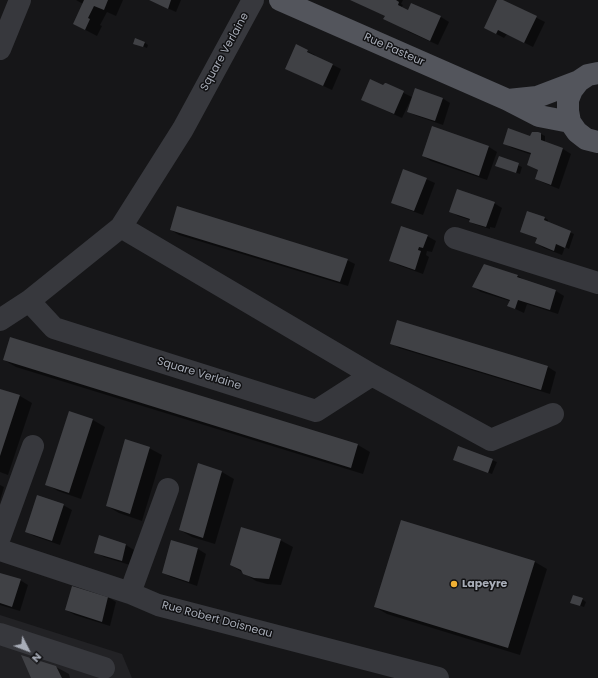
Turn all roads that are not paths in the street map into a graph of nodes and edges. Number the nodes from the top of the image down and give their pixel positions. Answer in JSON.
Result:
{"nodes":[{"id":1,"x":20,"y":0,"type":"edge"},
{"id":2,"x":253,"y":0,"type":"edge"},
{"id":3,"x":280,"y":0,"type":"edge"},
{"id":4,"x":0,"y":49,"type":"edge"},
{"id":5,"x":589,"y":77,"type":"edge"},
{"id":6,"x":508,"y":100,"type":"junction"},
{"id":7,"x":570,"y":122,"type":"junction"},
{"id":8,"x":598,"y":142,"type":"edge"},
{"id":9,"x":121,"y":227,"type":"junction"},
{"id":10,"x":455,"y":238,"type":"dead end"},
{"id":11,"x":598,"y":283,"type":"edge"},
{"id":12,"x":29,"y":301,"type":"junction"},
{"id":13,"x":0,"y":320,"type":"edge"},
{"id":14,"x":372,"y":375,"type":"junction"},
{"id":15,"x":554,"y":414,"type":"dead end"},
{"id":16,"x":33,"y":446,"type":"dead end"},
{"id":17,"x":168,"y":489,"type":"dead end"},
{"id":18,"x":0,"y":537,"type":"edge"},
{"id":19,"x":0,"y":550,"type":"edge"},
{"id":20,"x":130,"y":593,"type":"junction"},
{"id":21,"x":0,"y":634,"type":"edge"},
{"id":22,"x":104,"y":668,"type":"dead end"},
{"id":23,"x":438,"y":678,"type":"edge"}],
"edges":[{"from":1,"to":4,"type":"street"},
{"from":2,"to":9,"type":"street","name":"Square Verlaine"},
{"from":3,"to":6,"type":"main road","name":"Rue Pasteur"},
{"from":5,"to":6,"type":"main road","name":"Rue Pasteur"},
{"from":5,"to":7,"type":"main road"},
{"from":6,"to":7,"type":"main road","name":"Rue Pasteur"},
{"from":7,"to":8,"type":"main road"},
{"from":9,"to":12,"type":"street","name":"Square Verlaine"},
{"from":9,"to":14,"type":"street"},
{"from":10,"to":11,"type":"street"},
{"from":12,"to":13,"type":"street","name":"Square Verlaine"},
{"from":12,"to":14,"type":"street","name":"Square Verlaine"},
{"from":14,"to":15,"type":"street"},
{"from":16,"to":18,"type":"street"},
{"from":17,"to":20,"type":"street"},
{"from":19,"to":20,"type":"street","name":"Rue Robert Doisneau"},
{"from":20,"to":23,"type":"street","name":"Rue Robert Doisneau"},
{"from":21,"to":22,"type":"street"}]}
